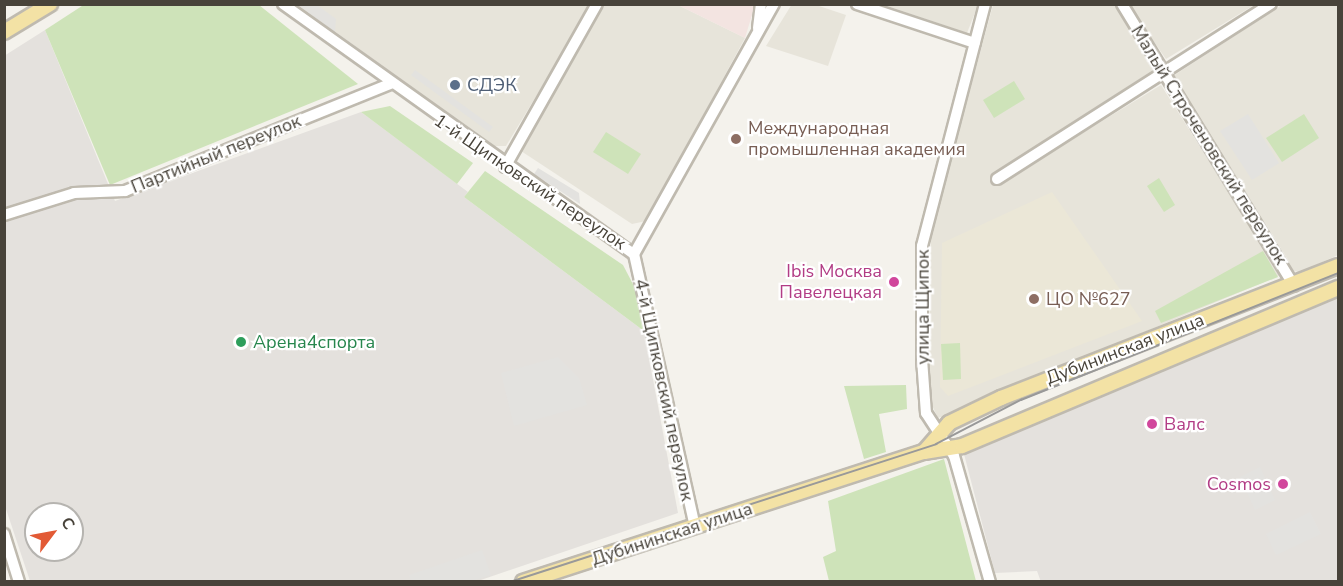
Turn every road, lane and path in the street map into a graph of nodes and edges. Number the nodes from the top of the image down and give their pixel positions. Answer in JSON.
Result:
{"nodes":[{"id":1,"x":50,"y":4,"type":"edge"},
{"id":2,"x":283,"y":4,"type":"edge"},
{"id":3,"x":597,"y":4,"type":"edge"},
{"id":4,"x":761,"y":4,"type":"edge"},
{"id":5,"x":774,"y":4,"type":"edge"},
{"id":6,"x":857,"y":4,"type":"edge"},
{"id":7,"x":985,"y":4,"type":"edge"},
{"id":8,"x":1122,"y":4,"type":"edge"},
{"id":9,"x":1271,"y":4,"type":"edge"},
{"id":10,"x":4,"y":32,"type":"edge"},
{"id":11,"x":756,"y":37,"type":"junction"},
{"id":12,"x":975,"y":43,"type":"junction"},
{"id":13,"x":1164,"y":71,"type":"junction"},
{"id":14,"x":390,"y":84,"type":"junction"},
{"id":15,"x":505,"y":167,"type":"junction"},
{"id":16,"x":997,"y":179,"type":"dead end"},
{"id":17,"x":4,"y":215,"type":"edge"},
{"id":18,"x":634,"y":254,"type":"junction"},
{"id":19,"x":1338,"y":266,"type":"edge"},
{"id":20,"x":1294,"y":286,"type":"junction"},
{"id":21,"x":1338,"y":288,"type":"edge"},
{"id":22,"x":937,"y":435,"type":"junction"},
{"id":23,"x":924,"y":452,"type":"junction"},
{"id":24,"x":951,"y":453,"type":"junction"},
{"id":25,"x":695,"y":526,"type":"junction"},
{"id":26,"x":4,"y":534,"type":"edge"},
{"id":27,"x":19,"y":582,"type":"edge"},
{"id":28,"x":523,"y":582,"type":"edge"},
{"id":29,"x":990,"y":582,"type":"edge"}],
"edges":[{"from":1,"to":10,"type":"main road"},
{"from":2,"to":14,"type":"street","name":"1-й Щипковский переулок"},
{"from":3,"to":15,"type":"street"},
{"from":4,"to":11,"type":"street"},
{"from":5,"to":11,"type":"street","name":"1-й Щипковский переулок"},
{"from":6,"to":12,"type":"street"},
{"from":7,"to":12,"type":"street","name":"улица Щипок"},
{"from":8,"to":13,"type":"street","name":"Малый Строченовский переулок"},
{"from":9,"to":13,"type":"street"},
{"from":11,"to":18,"type":"street","name":"1-й Щипковский переулок"},
{"from":12,"to":22,"type":"street","name":"улица Щипок"},
{"from":13,"to":16,"type":"street"},
{"from":13,"to":20,"type":"street","name":"Малый Строченовский переулок"},
{"from":14,"to":15,"type":"street","name":"1-й Щипковский переулок"},
{"from":14,"to":17,"type":"street","name":"Партийный переулок"},
{"from":15,"to":18,"type":"street","name":"1-й Щипковский переулок"},
{"from":18,"to":25,"type":"street","name":"4-й Щипковский переулок"},
{"from":19,"to":20,"type":"main road","name":"Дубининская улица"},
{"from":20,"to":22,"type":"main road","name":"Дубининская улица"},
{"from":21,"to":24,"type":"main road","name":"Дубининская улица"},
{"from":22,"to":23,"type":"main road","name":"Дубининская улица"},
{"from":22,"to":24,"type":"street","name":"улица Щипок"},
{"from":23,"to":24,"type":"main road","name":"Дубининская улица"},
{"from":23,"to":25,"type":"main road","name":"Дубининская улица"},
{"from":24,"to":29,"type":"street"},
{"from":25,"to":28,"type":"main road","name":"Дубининская улица"},
{"from":26,"to":27,"type":"street"}]}
